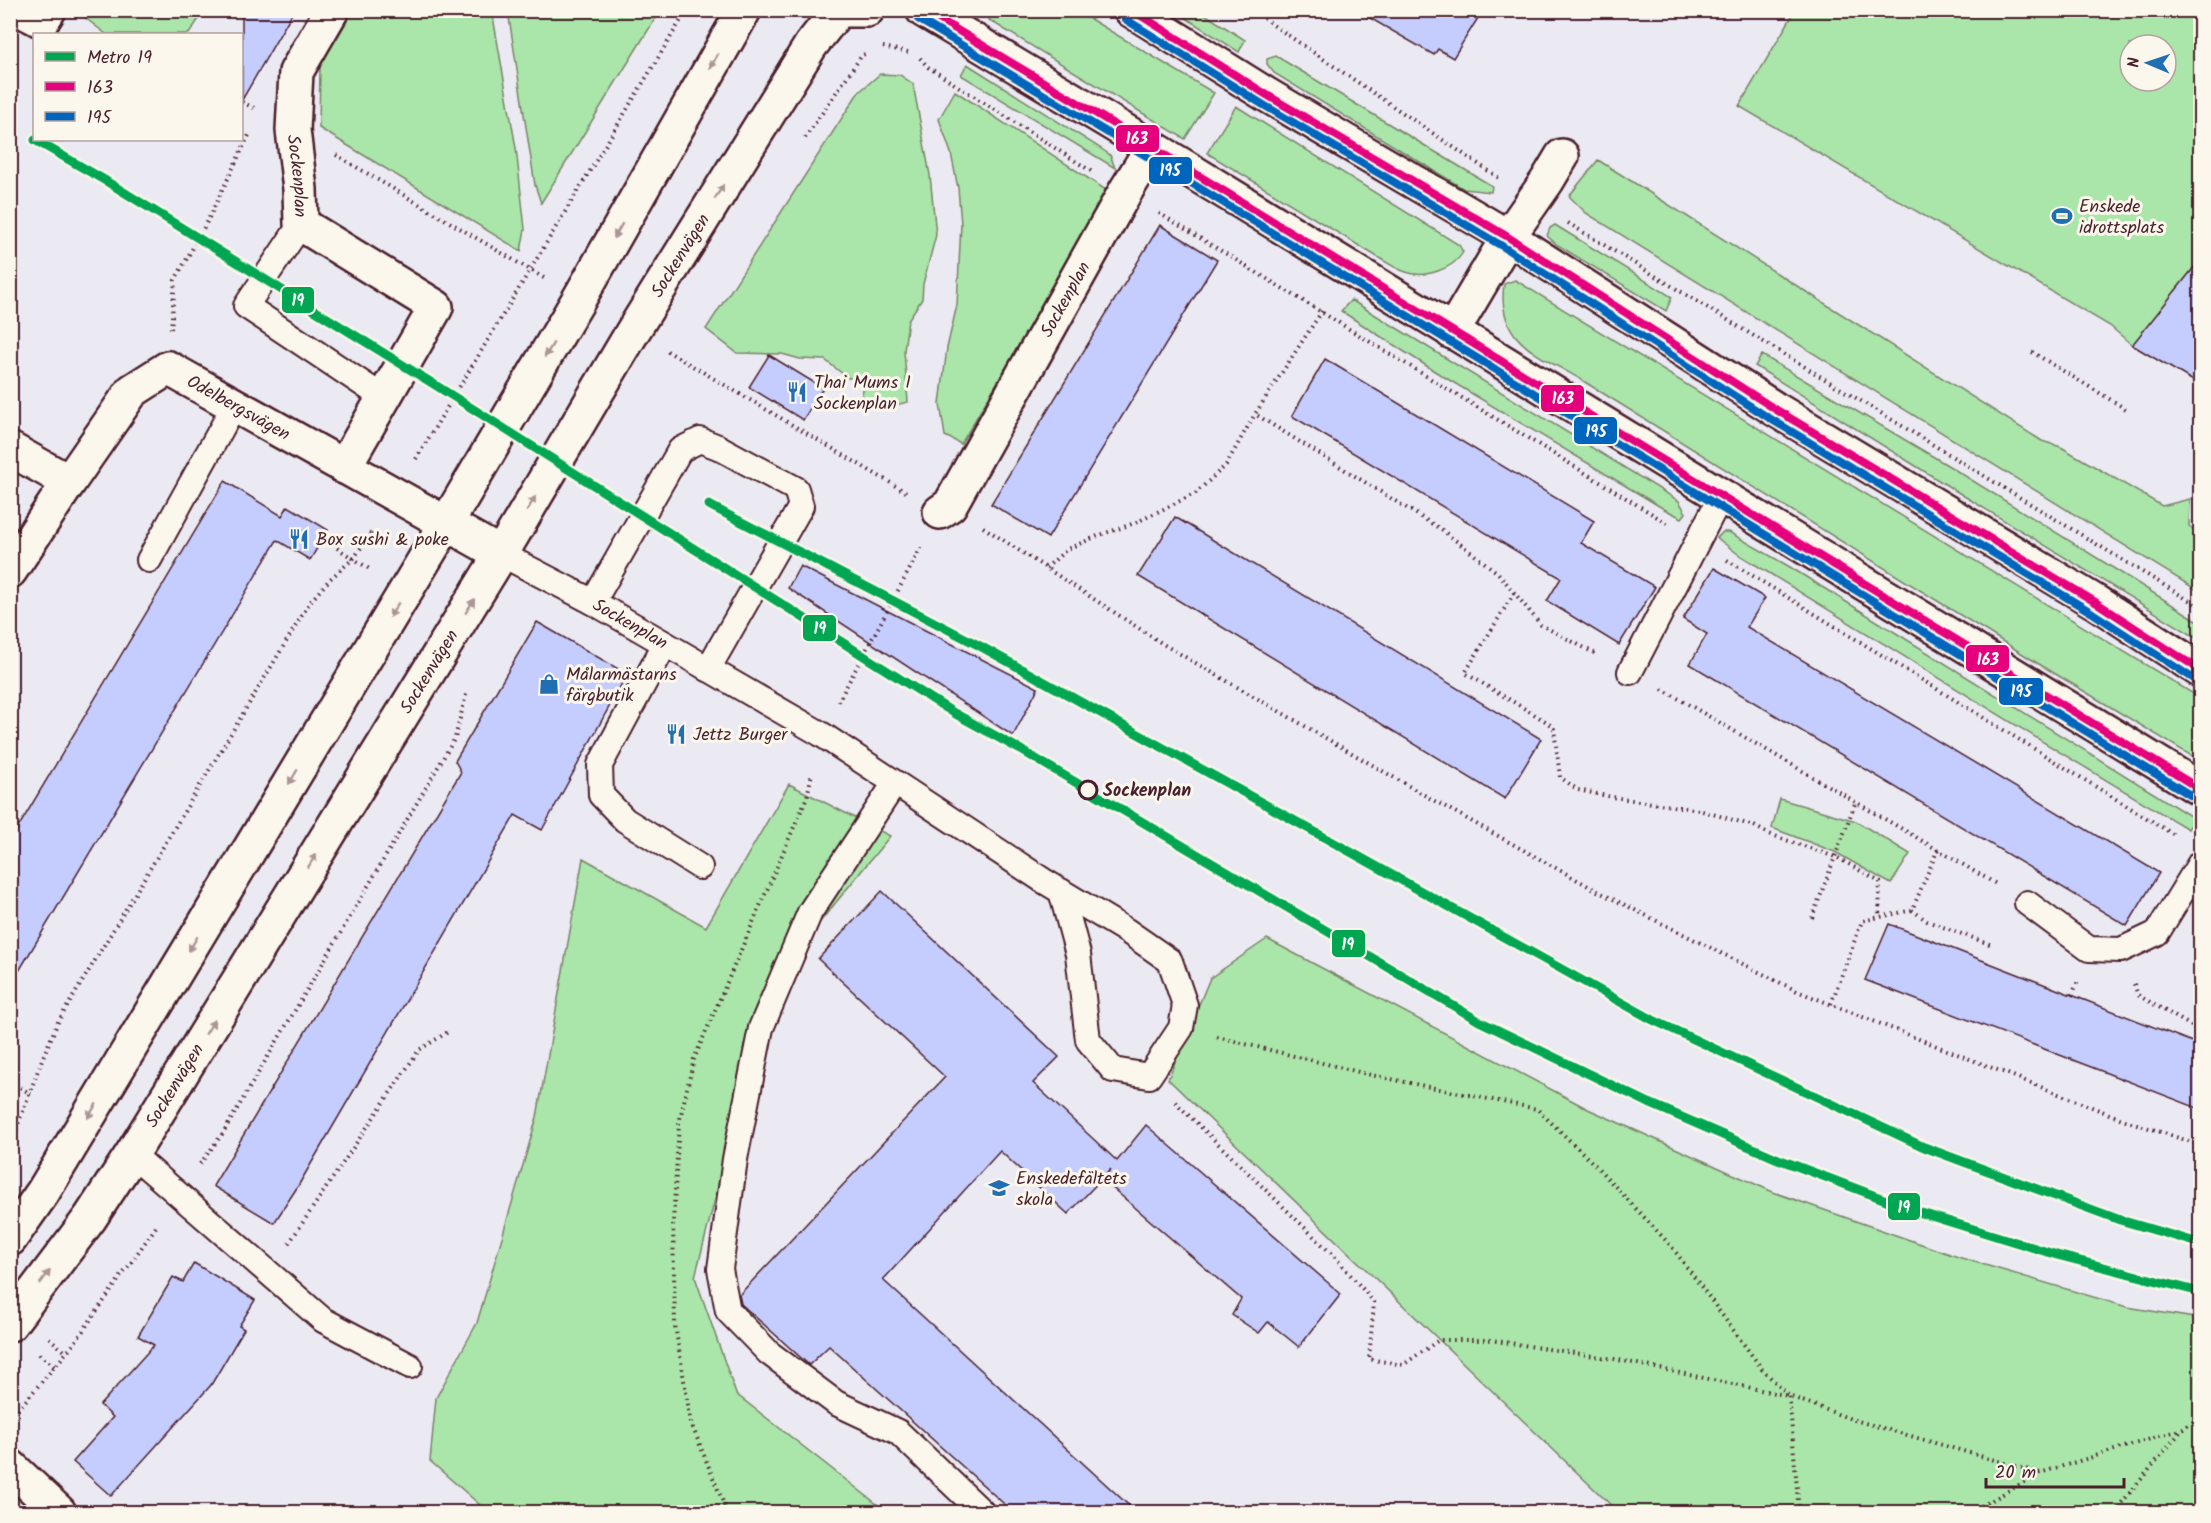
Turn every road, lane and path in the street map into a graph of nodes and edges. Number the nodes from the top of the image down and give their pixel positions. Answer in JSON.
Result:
{"nodes":[{"id":1,"x":21,"y":10,"type":"edge"},
{"id":2,"x":49,"y":10,"type":"edge"},
{"id":3,"x":332,"y":10,"type":"edge"},
{"id":4,"x":687,"y":10,"type":"edge"},
{"id":5,"x":744,"y":10,"type":"edge"},
{"id":6,"x":923,"y":10,"type":"edge"},
{"id":7,"x":1131,"y":10,"type":"edge"},
{"id":8,"x":1255,"y":10,"type":"edge"},
{"id":9,"x":844,"y":11,"type":"edge"},
{"id":10,"x":251,"y":132,"type":"dead end"},
{"id":11,"x":803,"y":141,"type":"dead end"},
{"id":12,"x":1152,"y":148,"type":"junction"},
{"id":13,"x":1562,"y":156,"type":"dead end"},
{"id":14,"x":1125,"y":192,"type":"junction"},
{"id":15,"x":1533,"y":202,"type":"junction"},
{"id":16,"x":301,"y":224,"type":"junction"},
{"id":17,"x":1508,"y":237,"type":"junction"},
{"id":18,"x":1322,"y":311,"type":"junction"},
{"id":19,"x":1452,"y":332,"type":"junction"},
{"id":20,"x":666,"y":350,"type":"dead end"},
{"id":21,"x":2032,"y":352,"type":"dead end"},
{"id":22,"x":660,"y":360,"type":"dead end"},
{"id":23,"x":168,"y":368,"type":"junction"},
{"id":24,"x":384,"y":398,"type":"junction"},
{"id":25,"x":234,"y":405,"type":"junction"},
{"id":26,"x":2126,"y":409,"type":"dead end"},
{"id":27,"x":1255,"y":414,"type":"junction"},
{"id":28,"x":10,"y":449,"type":"edge"},
{"id":29,"x":344,"y":467,"type":"junction"},
{"id":30,"x":69,"y":482,"type":"junction"},
{"id":31,"x":394,"y":495,"type":"junction"},
{"id":32,"x":1721,"y":496,"type":"junction"},
{"id":33,"x":945,"y":508,"type":"joint"},
{"id":34,"x":446,"y":524,"type":"junction"},
{"id":35,"x":1697,"y":542,"type":"junction"},
{"id":36,"x":501,"y":555,"type":"junction"},
{"id":37,"x":149,"y":560,"type":"dead end"},
{"id":38,"x":1046,"y":568,"type":"junction"},
{"id":39,"x":10,"y":571,"type":"edge"},
{"id":40,"x":1514,"y":593,"type":"junction"},
{"id":41,"x":593,"y":602,"type":"junction"},
{"id":42,"x":2200,"y":607,"type":"edge"},
{"id":43,"x":665,"y":644,"type":"junction"},
{"id":44,"x":708,"y":669,"type":"junction"},
{"id":45,"x":2200,"y":670,"type":"edge"},
{"id":46,"x":1630,"y":672,"type":"junction"},
{"id":47,"x":469,"y":684,"type":"dead end"},
{"id":48,"x":895,"y":783,"type":"junction"},
{"id":49,"x":2200,"y":789,"type":"edge"},
{"id":50,"x":1856,"y":801,"type":"junction"},
{"id":51,"x":2181,"y":839,"type":"dead end"},
{"id":52,"x":1938,"y":849,"type":"junction"},
{"id":53,"x":1835,"y":857,"type":"junction"},
{"id":54,"x":2200,"y":863,"type":"edge"},
{"id":55,"x":700,"y":867,"type":"dead end"},
{"id":56,"x":1061,"y":891,"type":"junction"},
{"id":57,"x":2027,"y":903,"type":"joint"},
{"id":58,"x":1912,"y":910,"type":"junction"},
{"id":59,"x":1879,"y":916,"type":"junction"},
{"id":60,"x":1812,"y":918,"type":"dead end"},
{"id":61,"x":1992,"y":945,"type":"dead end"},
{"id":62,"x":2121,"y":950,"type":"junction"},
{"id":63,"x":1831,"y":1004,"type":"junction"},
{"id":64,"x":1181,"y":1028,"type":"junction"},
{"id":65,"x":2200,"y":1031,"type":"edge"},
{"id":66,"x":448,"y":1032,"type":"dead end"},
{"id":67,"x":1149,"y":1076,"type":"junction"},
{"id":68,"x":10,"y":1082,"type":"edge"},
{"id":69,"x":31,"y":1094,"type":"junction"},
{"id":70,"x":2200,"y":1145,"type":"edge"},
{"id":71,"x":10,"y":1146,"type":"edge"},
{"id":72,"x":132,"y":1154,"type":"junction"},
{"id":73,"x":179,"y":1194,"type":"junction"},
{"id":74,"x":10,"y":1239,"type":"edge"},
{"id":75,"x":269,"y":1272,"type":"junction"},
{"id":76,"x":10,"y":1324,"type":"edge"},
{"id":77,"x":410,"y":1366,"type":"dead end"},
{"id":78,"x":1789,"y":1396,"type":"junction"},
{"id":79,"x":2200,"y":1417,"type":"edge"},
{"id":80,"x":10,"y":1419,"type":"edge"},
{"id":81,"x":2183,"y":1429,"type":"junction"},
{"id":82,"x":10,"y":1466,"type":"edge"},
{"id":83,"x":2040,"y":1473,"type":"junction"},
{"id":84,"x":59,"y":1512,"type":"edge"},
{"id":85,"x":982,"y":1512,"type":"edge"},
{"id":86,"x":1799,"y":1512,"type":"edge"},
{"id":87,"x":1971,"y":1512,"type":"edge"},
{"id":88,"x":2114,"y":1512,"type":"edge"}],
"edges":[{"from":1,"to":2,"type":"street"},
{"from":3,"to":16,"type":"street","name":"Sockenplan"},
{"from":4,"to":31,"type":"path"},
{"from":5,"to":34,"type":"street","one_way":true},
{"from":6,"to":12,"type":"street"},
{"from":7,"to":17,"type":"street"},
{"from":8,"to":15,"type":"path"},
{"from":36,"to":9,"type":"street","name":"Sockenvägen","one_way":true},
{"from":10,"to":23,"type":"path"},
{"from":11,"to":14,"type":"path"},
{"from":12,"to":14,"type":"street","name":"Sockenplan"},
{"from":12,"to":19,"type":"street"},
{"from":13,"to":15,"type":"street"},
{"from":14,"to":18,"type":"path"},
{"from":14,"to":33,"type":"street","name":"Sockenplan"},
{"from":15,"to":17,"type":"street"},
{"from":15,"to":42,"type":"path"},
{"from":16,"to":24,"type":"street","name":"Sockenplan"},
{"from":16,"to":24,"type":"lane"},
{"from":17,"to":19,"type":"street"},
{"from":17,"to":45,"type":"street"},
{"from":18,"to":27,"type":"path"},
{"from":18,"to":35,"type":"path"},
{"from":19,"to":32,"type":"street"},
{"from":20,"to":22,"type":"path"},
{"from":21,"to":26,"type":"path"},
{"from":23,"to":25,"type":"street","name":"Odelbergsvägen"},
{"from":23,"to":30,"type":"street","name":"Odelbergsvägen"},
{"from":24,"to":29,"type":"street","name":"Sockenplan"},
{"from":25,"to":29,"type":"street","name":"Odelbergsvägen"},
{"from":25,"to":37,"type":"lane"},
{"from":27,"to":38,"type":"path"},
{"from":27,"to":40,"type":"path"},
{"from":28,"to":30,"type":"street"},
{"from":29,"to":31,"type":"street","name":"Odelbergsvägen"},
{"from":30,"to":39,"type":"street","name":"Odelbergsvägen"},
{"from":31,"to":34,"type":"street","name":"Odelbergsvägen"},
{"from":31,"to":69,"type":"path"},
{"from":32,"to":35,"type":"lane"},
{"from":32,"to":49,"type":"street"},
{"from":33,"to":38,"type":"path"},
{"from":34,"to":36,"type":"street","name":"Odelbergsvägen"},
{"from":34,"to":74,"type":"street","one_way":true},
{"from":35,"to":46,"type":"lane"},
{"from":35,"to":51,"type":"path"},
{"from":36,"to":41,"type":"lane","name":"Sockenplan"},
{"from":72,"to":36,"type":"street","name":"Sockenvägen","one_way":true},
{"from":38,"to":63,"type":"path"},
{"from":40,"to":46,"type":"path"},
{"from":40,"to":53,"type":"path"},
{"from":41,"to":43,"type":"lane","name":"Sockenplan"},
{"from":41,"to":44,"type":"lane"},
{"from":43,"to":44,"type":"lane","name":"Sockenplan"},
{"from":43,"to":55,"type":"lane"},
{"from":44,"to":48,"type":"lane","name":"Sockenplan"},
{"from":46,"to":50,"type":"path"},
{"from":47,"to":73,"type":"path"},
{"from":48,"to":56,"type":"lane","name":"Sockenplan"},
{"from":48,"to":85,"type":"lane"},
{"from":50,"to":52,"type":"path"},
{"from":50,"to":53,"type":"path"},
{"from":52,"to":57,"type":"path"},
{"from":52,"to":58,"type":"path"},
{"from":53,"to":59,"type":"path"},
{"from":53,"to":60,"type":"path"},
{"from":54,"to":62,"type":"lane"},
{"from":56,"to":64,"type":"lane","name":"Sockenplan"},
{"from":56,"to":67,"type":"lane"},
{"from":57,"to":62,"type":"lane"},
{"from":58,"to":59,"type":"path"},
{"from":58,"to":61,"type":"path"},
{"from":59,"to":63,"type":"path"},
{"from":62,"to":65,"type":"path"},
{"from":63,"to":70,"type":"path"},
{"from":64,"to":67,"type":"lane"},
{"from":64,"to":78,"type":"path"},
{"from":66,"to":75,"type":"path"},
{"from":67,"to":78,"type":"path"},
{"from":68,"to":69,"type":"path"},
{"from":69,"to":71,"type":"path"},
{"from":72,"to":73,"type":"lane"},
{"from":76,"to":72,"type":"street","name":"Sockenvägen","one_way":true},
{"from":73,"to":75,"type":"lane"},
{"from":73,"to":80,"type":"path"},
{"from":75,"to":77,"type":"lane"},
{"from":78,"to":83,"type":"path"},
{"from":78,"to":86,"type":"path"},
{"from":79,"to":81,"type":"path"},
{"from":81,"to":83,"type":"path"},
{"from":81,"to":88,"type":"path"},
{"from":82,"to":84,"type":"street"},
{"from":83,"to":87,"type":"path"}]}
